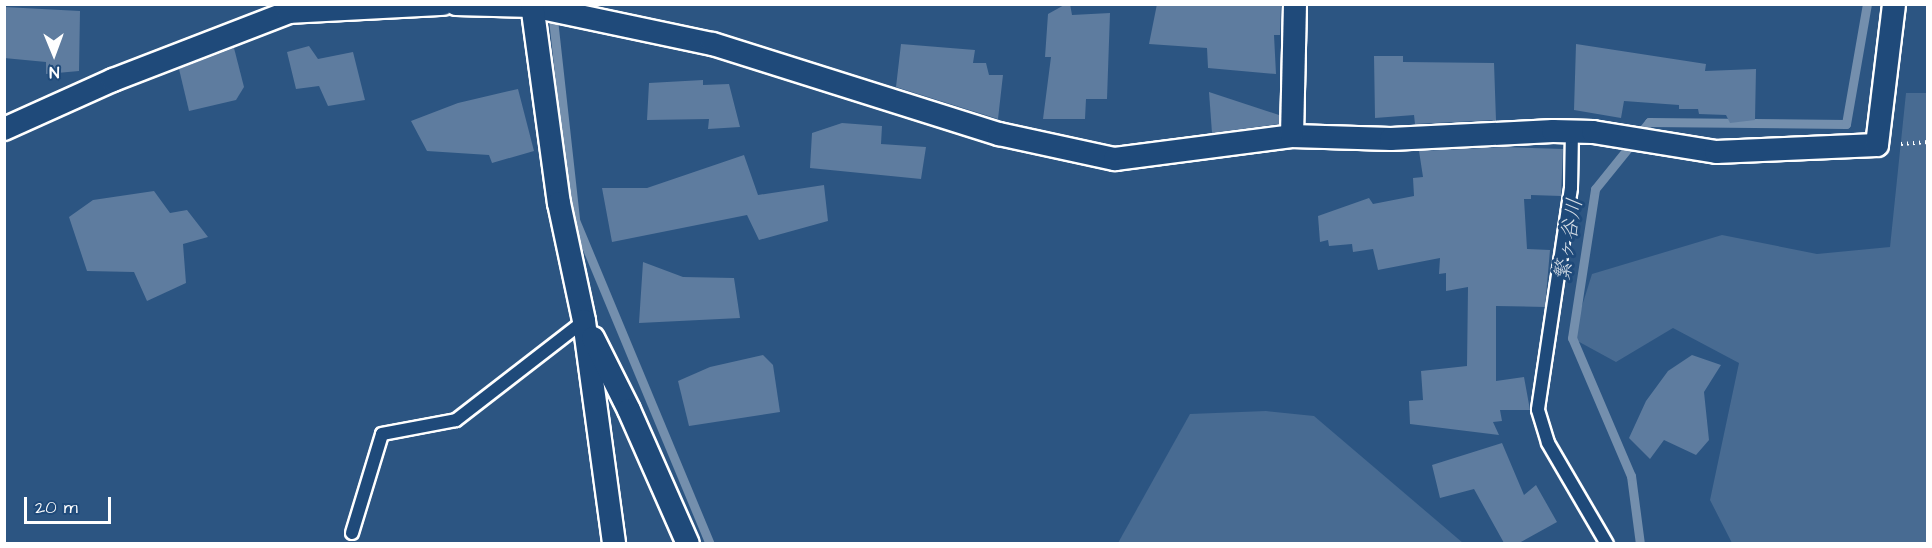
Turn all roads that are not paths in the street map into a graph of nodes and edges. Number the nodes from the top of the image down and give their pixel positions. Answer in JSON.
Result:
{"nodes":[{"id":1,"x":443,"y":4,"type":"edge"},
{"id":2,"x":456,"y":4,"type":"edge"},
{"id":3,"x":1295,"y":4,"type":"edge"},
{"id":4,"x":1894,"y":4,"type":"edge"},
{"id":5,"x":532,"y":5,"type":"edge"},
{"id":6,"x":383,"y":6,"type":"edge"},
{"id":7,"x":4,"y":129,"type":"edge"},
{"id":8,"x":1572,"y":131,"type":"junction"},
{"id":9,"x":1292,"y":136,"type":"junction"},
{"id":10,"x":584,"y":321,"type":"junction"},
{"id":11,"x":352,"y":533,"type":"dead end"},
{"id":12,"x":614,"y":543,"type":"edge"},
{"id":13,"x":688,"y":543,"type":"edge"},
{"id":14,"x":1607,"y":543,"type":"edge"}],
"edges":[{"from":1,"to":6,"type":"street"},
{"from":2,"to":5,"type":"street"},
{"from":3,"to":9,"type":"street"},
{"from":4,"to":8,"type":"street"},
{"from":5,"to":9,"type":"street"},
{"from":5,"to":10,"type":"street"},
{"from":6,"to":7,"type":"street"},
{"from":8,"to":9,"type":"street"},
{"from":8,"to":14,"type":"lane"},
{"from":10,"to":11,"type":"lane"},
{"from":10,"to":12,"type":"street"},
{"from":10,"to":13,"type":"street"}]}
